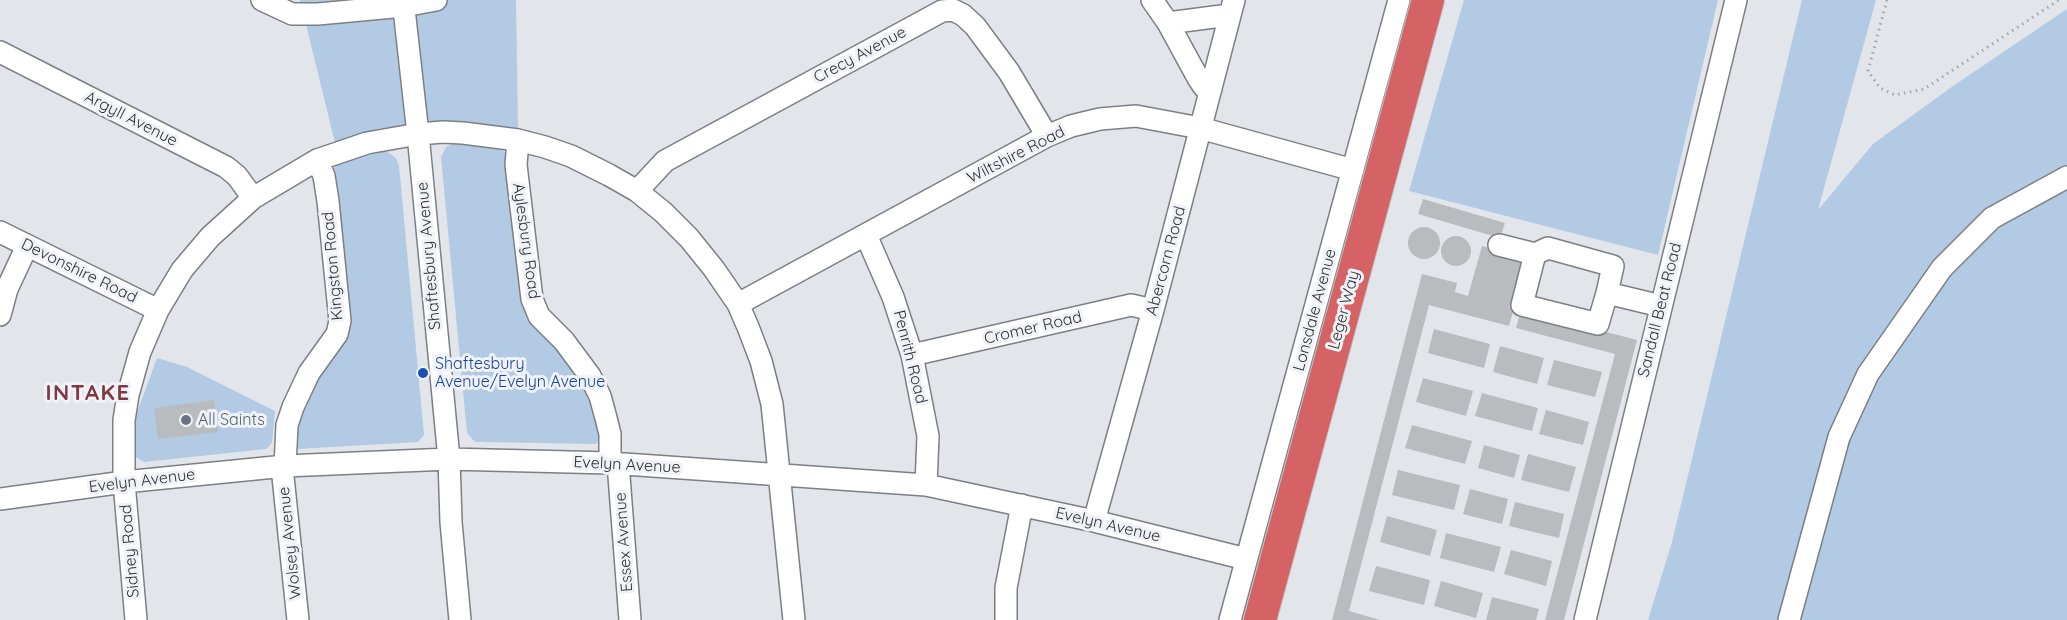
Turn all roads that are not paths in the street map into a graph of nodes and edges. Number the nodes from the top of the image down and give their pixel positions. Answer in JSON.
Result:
{"nodes":[{"id":1,"x":262,"y":0,"type":"edge"},
{"id":2,"x":436,"y":0,"type":"edge"},
{"id":3,"x":1152,"y":0,"type":"edge"},
{"id":4,"x":1399,"y":0,"type":"edge"},
{"id":5,"x":1428,"y":0,"type":"edge"},
{"id":6,"x":1736,"y":0,"type":"edge"},
{"id":7,"x":404,"y":3,"type":"edge"},
{"id":8,"x":290,"y":7,"type":"edge"},
{"id":9,"x":1231,"y":8,"type":"edge"},
{"id":10,"x":1168,"y":23,"type":"junction"},
{"id":11,"x":0,"y":52,"type":"edge"},
{"id":12,"x":1211,"y":89,"type":"junction"},
{"id":13,"x":1200,"y":128,"type":"junction"},
{"id":14,"x":418,"y":134,"type":"junction"},
{"id":15,"x":1047,"y":136,"type":"junction"},
{"id":16,"x":519,"y":140,"type":"junction"},
{"id":17,"x":317,"y":160,"type":"junction"},
{"id":18,"x":1353,"y":170,"type":"junction"},
{"id":19,"x":2067,"y":177,"type":"edge"},
{"id":20,"x":637,"y":192,"type":"junction"},
{"id":21,"x":253,"y":198,"type":"junction"},
{"id":22,"x":0,"y":232,"type":"edge"},
{"id":23,"x":866,"y":235,"type":"junction"},
{"id":24,"x":1499,"y":245,"type":"dead end"},
{"id":25,"x":27,"y":246,"type":"junction"},
{"id":26,"x":1535,"y":254,"type":"junction"},
{"id":27,"x":1607,"y":293,"type":"junction"},
{"id":28,"x":738,"y":304,"type":"junction"},
{"id":29,"x":1661,"y":306,"type":"junction"},
{"id":30,"x":158,"y":310,"type":"junction"},
{"id":31,"x":1153,"y":310,"type":"junction"},
{"id":32,"x":0,"y":315,"type":"edge"},
{"id":33,"x":912,"y":355,"type":"junction"},
{"id":34,"x":449,"y":459,"type":"junction"},
{"id":35,"x":614,"y":463,"type":"junction"},
{"id":36,"x":283,"y":467,"type":"junction"},
{"id":37,"x":779,"y":474,"type":"junction"},
{"id":38,"x":124,"y":482,"type":"junction"},
{"id":39,"x":926,"y":485,"type":"junction"},
{"id":40,"x":0,"y":499,"type":"edge"},
{"id":41,"x":1022,"y":506,"type":"junction"},
{"id":42,"x":1094,"y":521,"type":"junction"},
{"id":43,"x":1246,"y":559,"type":"junction"},
{"id":44,"x":136,"y":620,"type":"edge"},
{"id":45,"x":298,"y":620,"type":"edge"},
{"id":46,"x":460,"y":620,"type":"edge"},
{"id":47,"x":630,"y":620,"type":"edge"},
{"id":48,"x":794,"y":620,"type":"edge"},
{"id":49,"x":1006,"y":620,"type":"edge"},
{"id":50,"x":1230,"y":620,"type":"edge"},
{"id":51,"x":1260,"y":620,"type":"edge"},
{"id":52,"x":1585,"y":620,"type":"edge"},
{"id":53,"x":1789,"y":620,"type":"edge"}],
"edges":[{"from":1,"to":8,"type":"street"},
{"from":2,"to":7,"type":"street"},
{"from":3,"to":10,"type":"street"},
{"from":4,"to":18,"type":"street","name":"Lonsdale Avenue"},
{"from":5,"to":51,"type":"highway","name":"Leger Way"},
{"from":6,"to":29,"type":"street","name":"Sandall Beat Road"},
{"from":7,"to":8,"type":"street"},
{"from":7,"to":14,"type":"street","name":"Shaftesbury Avenue"},
{"from":9,"to":10,"type":"street"},
{"from":9,"to":12,"type":"street","name":"Abercorn Road"},
{"from":10,"to":12,"type":"street"},
{"from":11,"to":21,"type":"street","name":"Argyll Avenue"},
{"from":12,"to":13,"type":"street","name":"Abercorn Road"},
{"from":13,"to":15,"type":"street","name":"Wiltshire Road"},
{"from":13,"to":18,"type":"street","name":"Wiltshire Road"},
{"from":13,"to":31,"type":"street","name":"Abercorn Road"},
{"from":14,"to":16,"type":"street","name":"Sidney Road"},
{"from":14,"to":17,"type":"street","name":"Sidney Road"},
{"from":14,"to":34,"type":"street","name":"Shaftesbury Avenue"},
{"from":15,"to":20,"type":"street","name":"Crecy Avenue"},
{"from":15,"to":23,"type":"street","name":"Wiltshire Road"},
{"from":16,"to":20,"type":"street","name":"Sidney Road"},
{"from":16,"to":35,"type":"street","name":"Aylesbury Road"},
{"from":17,"to":21,"type":"street","name":"Sidney Road"},
{"from":17,"to":36,"type":"street","name":"Kingston Road"},
{"from":18,"to":43,"type":"street","name":"Lonsdale Avenue"},
{"from":19,"to":53,"type":"street"},
{"from":20,"to":28,"type":"street","name":"Sidney Road"},
{"from":21,"to":30,"type":"street","name":"Sidney Road"},
{"from":22,"to":25,"type":"street","name":"Devonshire Road"},
{"from":23,"to":28,"type":"street","name":"Wiltshire Road"},
{"from":23,"to":33,"type":"street","name":"Penrith Road"},
{"from":24,"to":26,"type":"street"},
{"from":25,"to":30,"type":"street","name":"Devonshire Road"},
{"from":25,"to":32,"type":"street"},
{"from":26,"to":27,"type":"street"},
{"from":26,"to":27,"type":"street"},
{"from":27,"to":29,"type":"street"},
{"from":28,"to":37,"type":"street","name":"Sidney Road"},
{"from":29,"to":52,"type":"street","name":"Sandall Beat Road"},
{"from":30,"to":38,"type":"street","name":"Sidney Road"},
{"from":31,"to":33,"type":"street","name":"Cromer Road"},
{"from":31,"to":42,"type":"street","name":"Abercorn Road"},
{"from":33,"to":39,"type":"street","name":"Penrith Road"},
{"from":34,"to":35,"type":"street","name":"Evelyn Avenue"},
{"from":34,"to":36,"type":"street","name":"Evelyn Avenue"},
{"from":34,"to":46,"type":"street","name":"Shaftesbury Avenue"},
{"from":35,"to":37,"type":"street","name":"Evelyn Avenue"},
{"from":35,"to":47,"type":"street","name":"Essex Avenue"},
{"from":36,"to":38,"type":"street","name":"Evelyn Avenue"},
{"from":36,"to":45,"type":"street","name":"Wolsey Avenue"},
{"from":37,"to":39,"type":"street","name":"Evelyn Avenue"},
{"from":37,"to":48,"type":"street","name":"Sidney Road"},
{"from":38,"to":40,"type":"street","name":"Evelyn Avenue"},
{"from":38,"to":44,"type":"street","name":"Sidney Road"},
{"from":39,"to":41,"type":"street","name":"Evelyn Avenue"},
{"from":41,"to":42,"type":"street","name":"Evelyn Avenue"},
{"from":41,"to":49,"type":"street"},
{"from":42,"to":43,"type":"street","name":"Evelyn Avenue"},
{"from":43,"to":50,"type":"street","name":"Lonsdale Avenue"}]}
